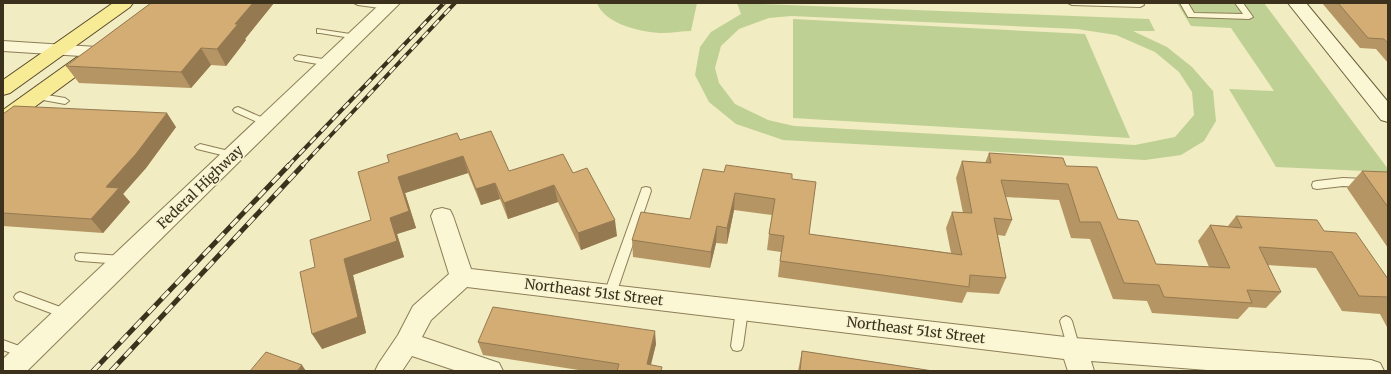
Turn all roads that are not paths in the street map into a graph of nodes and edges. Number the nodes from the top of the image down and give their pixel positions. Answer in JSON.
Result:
{"nodes":[{"id":1,"x":124,"y":3,"type":"edge"},
{"id":2,"x":358,"y":3,"type":"edge"},
{"id":3,"x":1072,"y":3,"type":"edge"},
{"id":4,"x":1139,"y":3,"type":"edge"},
{"id":5,"x":1184,"y":3,"type":"edge"},
{"id":6,"x":1239,"y":3,"type":"edge"},
{"id":7,"x":1297,"y":3,"type":"edge"},
{"id":8,"x":389,"y":5,"type":"edge"},
{"id":9,"x":320,"y":31,"type":"dead end"},
{"id":10,"x":356,"y":37,"type":"junction"},
{"id":11,"x":3,"y":46,"type":"edge"},
{"id":12,"x":103,"y":47,"type":"joint"},
{"id":13,"x":3,"y":51,"type":"edge"},
{"id":14,"x":56,"y":52,"type":"junction"},
{"id":15,"x":298,"y":58,"type":"dead end"},
{"id":16,"x":329,"y":63,"type":"junction"},
{"id":17,"x":3,"y":89,"type":"edge"},
{"id":18,"x":35,"y":96,"type":"junction"},
{"id":19,"x":65,"y":101,"type":"dead end"},
{"id":20,"x":238,"y":110,"type":"dead end"},
{"id":21,"x":1388,"y":115,"type":"edge"},
{"id":22,"x":3,"y":120,"type":"edge"},
{"id":23,"x":267,"y":123,"type":"junction"},
{"id":24,"x":200,"y":147,"type":"dead end"},
{"id":25,"x":234,"y":155,"type":"junction"},
{"id":26,"x":1388,"y":184,"type":"edge"},
{"id":27,"x":1317,"y":185,"type":"dead end"},
{"id":28,"x":646,"y":190,"type":"dead end"},
{"id":29,"x":442,"y":216,"type":"dead end"},
{"id":30,"x":80,"y":257,"type":"dead end"},
{"id":31,"x":124,"y":260,"type":"junction"},
{"id":32,"x":462,"y":277,"type":"junction"},
{"id":33,"x":610,"y":294,"type":"junction"},
{"id":34,"x":20,"y":298,"type":"dead end"},
{"id":35,"x":742,"y":310,"type":"junction"},
{"id":36,"x":68,"y":314,"type":"junction"},
{"id":37,"x":1066,"y":321,"type":"dead end"},
{"id":38,"x":407,"y":343,"type":"junction"},
{"id":39,"x":3,"y":344,"type":"edge"},
{"id":40,"x":737,"y":346,"type":"dead end"},
{"id":41,"x":26,"y":354,"type":"junction"},
{"id":42,"x":1077,"y":360,"type":"edge"},
{"id":43,"x":9,"y":371,"type":"edge"},
{"id":44,"x":388,"y":371,"type":"edge"},
{"id":45,"x":490,"y":371,"type":"edge"},
{"id":46,"x":1371,"y":371,"type":"edge"}],
"edges":[{"from":1,"to":14,"type":"main road"},
{"from":2,"to":8,"type":"lane"},
{"from":3,"to":4,"type":"lane"},
{"from":5,"to":6,"type":"lane"},
{"from":7,"to":21,"type":"street"},
{"from":8,"to":10,"type":"street","name":"Federal Highway"},
{"from":9,"to":10,"type":"lane"},
{"from":10,"to":16,"type":"street","name":"Federal Highway"},
{"from":11,"to":14,"type":"street"},
{"from":12,"to":14,"type":"street"},
{"from":12,"to":18,"type":"main road"},
{"from":13,"to":14,"type":"street"},
{"from":14,"to":17,"type":"main road"},
{"from":15,"to":16,"type":"lane"},
{"from":16,"to":23,"type":"street","name":"Federal Highway"},
{"from":18,"to":19,"type":"lane"},
{"from":18,"to":22,"type":"main road"},
{"from":20,"to":23,"type":"lane"},
{"from":23,"to":25,"type":"street","name":"Federal Highway"},
{"from":24,"to":25,"type":"lane"},
{"from":25,"to":31,"type":"street","name":"Federal Highway"},
{"from":26,"to":27,"type":"lane"},
{"from":28,"to":33,"type":"lane"},
{"from":29,"to":32,"type":"street"},
{"from":30,"to":31,"type":"lane"},
{"from":31,"to":36,"type":"street","name":"Federal Highway"},
{"from":32,"to":33,"type":"street","name":"Northeast 51st Street"},
{"from":32,"to":38,"type":"street"},
{"from":33,"to":35,"type":"street","name":"Northeast 51st Street"},
{"from":34,"to":36,"type":"lane"},
{"from":35,"to":40,"type":"lane"},
{"from":35,"to":42,"type":"street","name":"Northeast 51st Street"},
{"from":36,"to":41,"type":"street","name":"Federal Highway"},
{"from":37,"to":42,"type":"lane"},
{"from":38,"to":44,"type":"street"},
{"from":38,"to":45,"type":"street"},
{"from":39,"to":41,"type":"lane"},
{"from":41,"to":43,"type":"street","name":"Federal Highway"},
{"from":42,"to":46,"type":"street","name":"Northeast 51st Street"}]}
